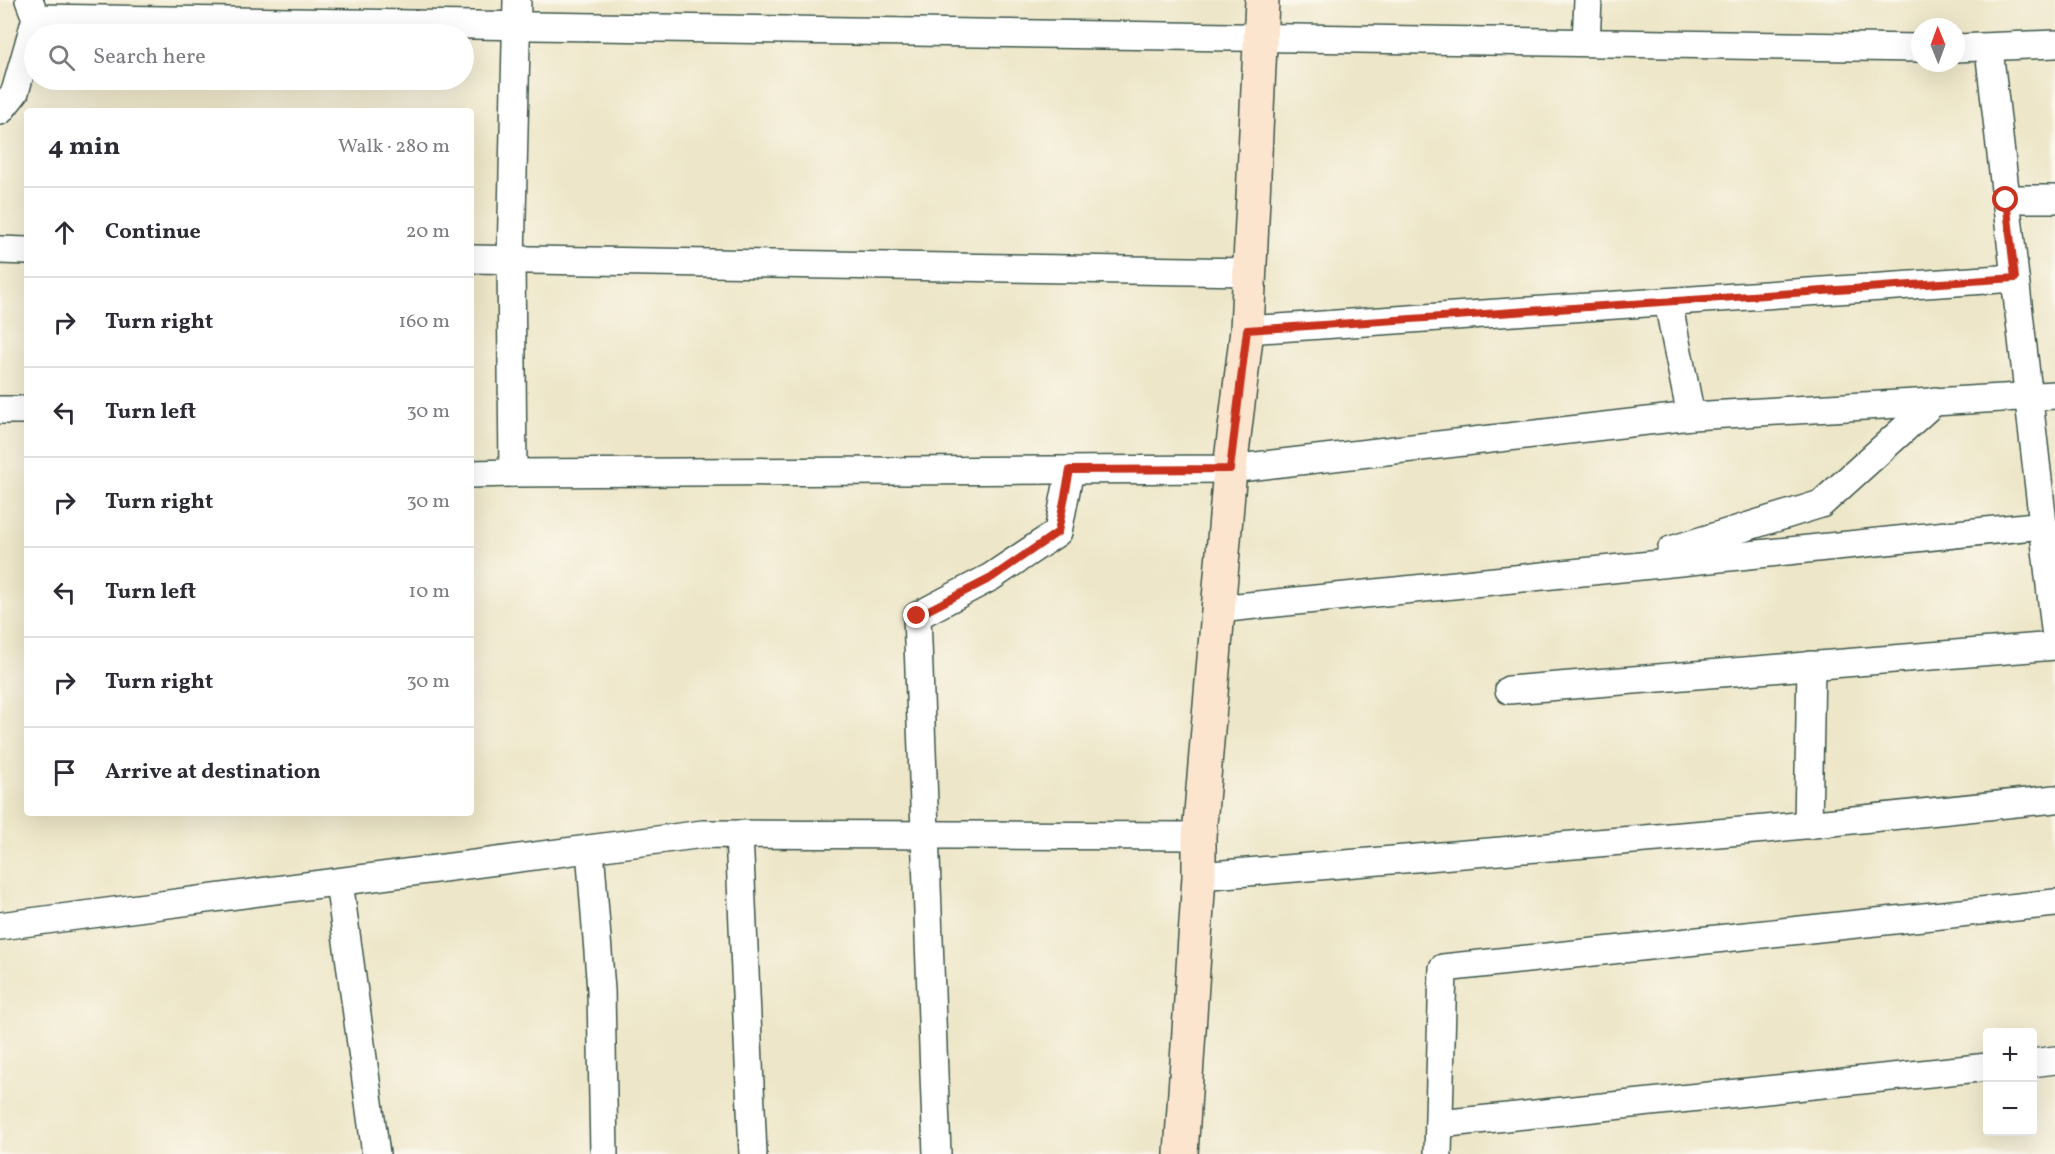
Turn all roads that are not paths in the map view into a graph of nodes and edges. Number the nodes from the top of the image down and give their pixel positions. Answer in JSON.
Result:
{"nodes":[{"id":1,"x":1262,"y":0,"type":"edge"},
{"id":2,"x":1588,"y":0,"type":"edge"},
{"id":3,"x":32,"y":9,"type":"edge"},
{"id":4,"x":517,"y":12,"type":"edge"},
{"id":5,"x":29,"y":24,"type":"edge"},
{"id":6,"x":1260,"y":38,"type":"junction"},
{"id":7,"x":1586,"y":41,"type":"junction"},
{"id":8,"x":2055,"y":44,"type":"edge"},
{"id":9,"x":24,"y":48,"type":"edge"},
{"id":10,"x":1911,"y":48,"type":"edge"},
{"id":11,"x":1965,"y":48,"type":"edge"},
{"id":12,"x":1989,"y":49,"type":"junction"},
{"id":13,"x":0,"y":111,"type":"edge"},
{"id":14,"x":2006,"y":200,"type":"junction"},
{"id":15,"x":2055,"y":200,"type":"edge"},
{"id":16,"x":0,"y":250,"type":"edge"},
{"id":17,"x":24,"y":251,"type":"edge"},
{"id":18,"x":474,"y":259,"type":"edge"},
{"id":19,"x":511,"y":260,"type":"junction"},
{"id":20,"x":1249,"y":272,"type":"junction"},
{"id":21,"x":2015,"y":278,"type":"junction"},
{"id":22,"x":1668,"y":302,"type":"junction"},
{"id":23,"x":1247,"y":330,"type":"junction"},
{"id":24,"x":2042,"y":395,"type":"edge"},
{"id":25,"x":1935,"y":401,"type":"junction"},
{"id":26,"x":0,"y":410,"type":"edge"},
{"id":27,"x":24,"y":410,"type":"edge"},
{"id":28,"x":1691,"y":416,"type":"junction"},
{"id":29,"x":1230,"y":469,"type":"junction"},
{"id":30,"x":1070,"y":470,"type":"junction"},
{"id":31,"x":513,"y":473,"type":"junction"},
{"id":32,"x":474,"y":474,"type":"edge"},
{"id":33,"x":2044,"y":525,"type":"junction"},
{"id":34,"x":1615,"y":568,"type":"junction"},
{"id":35,"x":2053,"y":589,"type":"edge"},
{"id":36,"x":1218,"y":609,"type":"junction"},
{"id":37,"x":2055,"y":628,"type":"edge"},
{"id":38,"x":2055,"y":646,"type":"edge"},
{"id":39,"x":1811,"y":665,"type":"junction"},
{"id":40,"x":1509,"y":690,"type":"dead end"},
{"id":41,"x":2055,"y":800,"type":"edge"},
{"id":42,"x":1808,"y":825,"type":"junction"},
{"id":43,"x":738,"y":834,"type":"junction"},
{"id":44,"x":927,"y":835,"type":"junction"},
{"id":45,"x":1198,"y":836,"type":"junction"},
{"id":46,"x":590,"y":849,"type":"junction"},
{"id":47,"x":1199,"y":876,"type":"junction"},
{"id":48,"x":339,"y":882,"type":"junction"},
{"id":49,"x":2055,"y":903,"type":"edge"},
{"id":50,"x":0,"y":926,"type":"edge"},
{"id":51,"x":2055,"y":1060,"type":"edge"},
{"id":52,"x":2037,"y":1062,"type":"edge"},
{"id":53,"x":1983,"y":1068,"type":"edge"},
{"id":54,"x":1439,"y":1125,"type":"junction"},
{"id":55,"x":376,"y":1154,"type":"edge"},
{"id":56,"x":604,"y":1154,"type":"edge"},
{"id":57,"x":753,"y":1154,"type":"edge"},
{"id":58,"x":937,"y":1154,"type":"edge"},
{"id":59,"x":1181,"y":1154,"type":"edge"},
{"id":60,"x":1438,"y":1154,"type":"edge"}],
"edges":[{"from":1,"to":6,"type":"main road"},
{"from":2,"to":7,"type":"street"},
{"from":3,"to":4,"type":"street"},
{"from":3,"to":5,"type":"street"},
{"from":4,"to":6,"type":"street"},
{"from":4,"to":19,"type":"street"},
{"from":6,"to":7,"type":"street"},
{"from":6,"to":20,"type":"main road"},
{"from":7,"to":10,"type":"street"},
{"from":8,"to":12,"type":"street"},
{"from":9,"to":13,"type":"street"},
{"from":11,"to":12,"type":"street"},
{"from":12,"to":14,"type":"street"},
{"from":14,"to":15,"type":"street"},
{"from":14,"to":21,"type":"street"},
{"from":16,"to":17,"type":"street"},
{"from":18,"to":19,"type":"street"},
{"from":19,"to":20,"type":"street"},
{"from":19,"to":31,"type":"street"},
{"from":20,"to":23,"type":"main road"},
{"from":21,"to":22,"type":"street"},
{"from":21,"to":24,"type":"street"},
{"from":22,"to":23,"type":"street"},
{"from":22,"to":28,"type":"street"},
{"from":23,"to":29,"type":"main road"},
{"from":24,"to":25,"type":"street"},
{"from":24,"to":33,"type":"street"},
{"from":25,"to":28,"type":"street"},
{"from":25,"to":34,"type":"street"},
{"from":26,"to":27,"type":"street"},
{"from":28,"to":29,"type":"street"},
{"from":29,"to":30,"type":"street"},
{"from":29,"to":36,"type":"main road"},
{"from":30,"to":31,"type":"street"},
{"from":30,"to":44,"type":"street"},
{"from":31,"to":32,"type":"street"},
{"from":33,"to":34,"type":"street"},
{"from":33,"to":35,"type":"street"},
{"from":34,"to":36,"type":"street"},
{"from":35,"to":37,"type":"street"},
{"from":36,"to":45,"type":"main road"},
{"from":38,"to":39,"type":"street"},
{"from":39,"to":40,"type":"street"},
{"from":39,"to":42,"type":"street"},
{"from":41,"to":42,"type":"street"},
{"from":42,"to":47,"type":"street"},
{"from":43,"to":44,"type":"street"},
{"from":43,"to":46,"type":"street"},
{"from":43,"to":57,"type":"street"},
{"from":44,"to":45,"type":"street"},
{"from":44,"to":58,"type":"street"},
{"from":45,"to":47,"type":"main road"},
{"from":46,"to":48,"type":"street"},
{"from":46,"to":56,"type":"street"},
{"from":47,"to":59,"type":"main road"},
{"from":48,"to":50,"type":"street"},
{"from":48,"to":55,"type":"street"},
{"from":49,"to":54,"type":"street"},
{"from":51,"to":52,"type":"street"},
{"from":53,"to":54,"type":"street"},
{"from":54,"to":60,"type":"street"}]}
